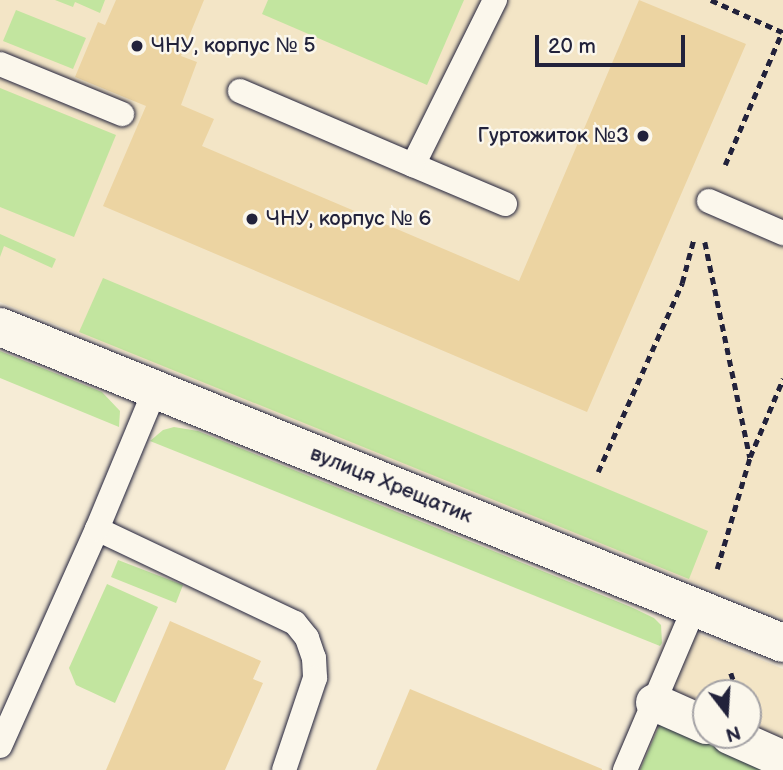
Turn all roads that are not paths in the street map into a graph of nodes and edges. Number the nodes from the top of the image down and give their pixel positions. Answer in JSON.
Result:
{"nodes":[{"id":1,"x":495,"y":0,"type":"edge"},
{"id":2,"x":0,"y":64,"type":"edge"},
{"id":3,"x":240,"y":91,"type":"dead end"},
{"id":4,"x":122,"y":114,"type":"dead end"},
{"id":5,"x":413,"y":165,"type":"junction"},
{"id":6,"x":505,"y":204,"type":"dead end"},
{"id":7,"x":705,"y":211,"type":"road end"},
{"id":8,"x":783,"y":233,"type":"edge"},
{"id":9,"x":0,"y":327,"type":"edge"},
{"id":10,"x":155,"y":390,"type":"junction"},
{"id":11,"x":97,"y":529,"type":"junction"},
{"id":12,"x":694,"y":608,"type":"junction"},
{"id":13,"x":783,"y":643,"type":"edge"},
{"id":14,"x":654,"y":702,"type":"junction"},
{"id":15,"x":692,"y":719,"type":"edge"},
{"id":16,"x":0,"y":746,"type":"edge"},
{"id":17,"x":760,"y":749,"type":"edge"},
{"id":18,"x":783,"y":759,"type":"edge"},
{"id":19,"x":284,"y":770,"type":"edge"},
{"id":20,"x":625,"y":770,"type":"edge"}],
"edges":[{"from":1,"to":5,"type":"lane"},
{"from":2,"to":4,"type":"lane"},
{"from":3,"to":5,"type":"lane"},
{"from":5,"to":6,"type":"lane"},
{"from":7,"to":8,"type":"lane"},
{"from":9,"to":10,"type":"street","name":"вулиця Хрещатик"},
{"from":10,"to":11,"type":"lane"},
{"from":10,"to":12,"type":"street","name":"вулиця Хрещатик"},
{"from":11,"to":16,"type":"lane"},
{"from":11,"to":19,"type":"lane"},
{"from":12,"to":13,"type":"street","name":"вулиця Хрещатик"},
{"from":12,"to":14,"type":"lane"},
{"from":14,"to":15,"type":"street"},
{"from":14,"to":20,"type":"lane"},
{"from":17,"to":18,"type":"street"}]}
